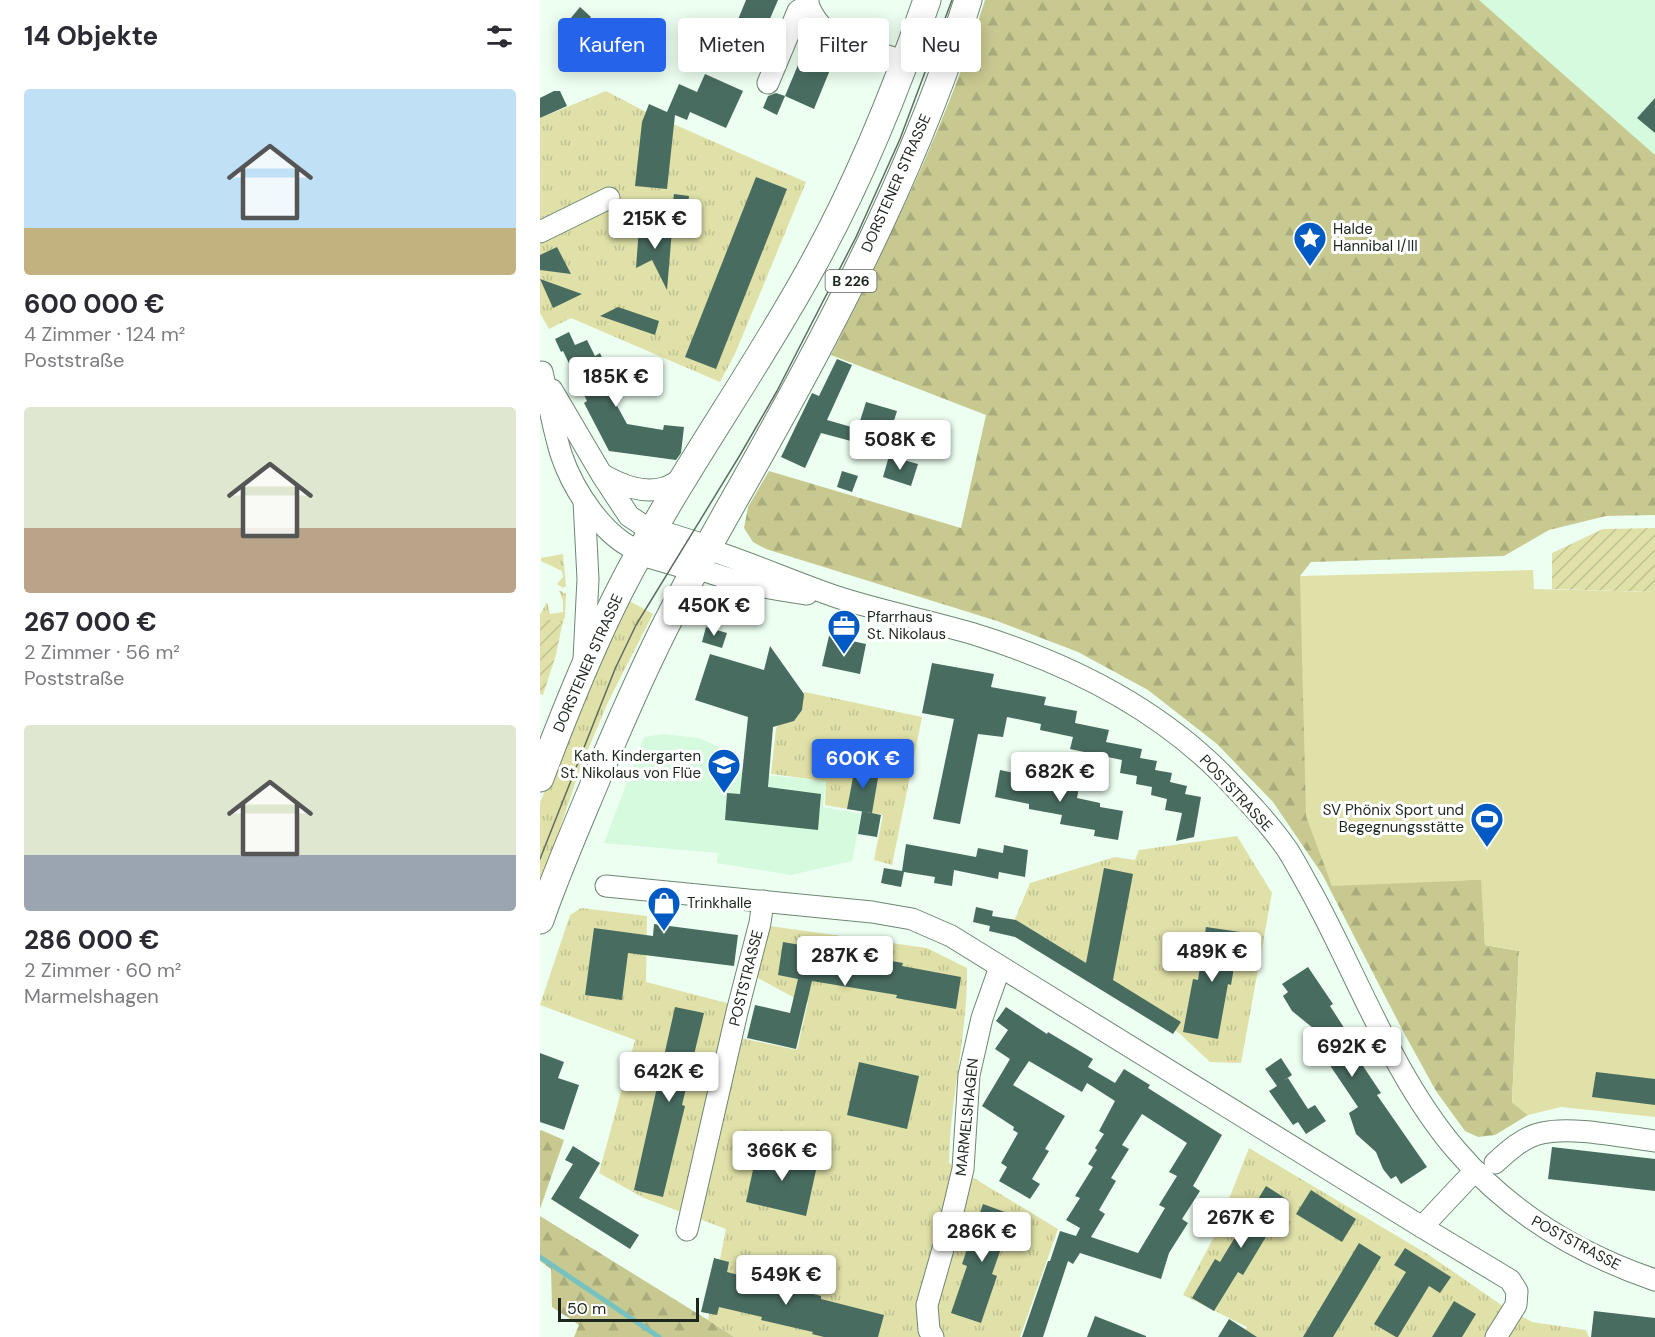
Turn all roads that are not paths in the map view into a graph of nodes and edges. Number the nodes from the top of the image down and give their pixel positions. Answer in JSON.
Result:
{"nodes":[{"id":1,"x":927,"y":0,"type":"edge"},
{"id":2,"x":968,"y":0,"type":"edge"},
{"id":3,"x":808,"y":2,"type":"edge"},
{"id":4,"x":921,"y":18,"type":"edge"},
{"id":5,"x":901,"y":61,"type":"edge"},
{"id":6,"x":902,"y":72,"type":"edge"},
{"id":7,"x":768,"y":83,"type":"dead end"},
{"id":8,"x":609,"y":198,"type":"dead end"},
{"id":9,"x":540,"y":232,"type":"edge"},
{"id":10,"x":541,"y":371,"type":"edge"},
{"id":11,"x":602,"y":475,"type":"junction"},
{"id":12,"x":686,"y":477,"type":"junction"},
{"id":13,"x":584,"y":501,"type":"junction"},
{"id":14,"x":648,"y":542,"type":"junction"},
{"id":15,"x":702,"y":559,"type":"junction"},
{"id":16,"x":584,"y":666,"type":"junction"},
{"id":17,"x":540,"y":778,"type":"edge"},
{"id":18,"x":606,"y":886,"type":"dead end"},
{"id":19,"x":763,"y":901,"type":"junction"},
{"id":20,"x":540,"y":920,"type":"edge"},
{"id":21,"x":1000,"y":967,"type":"junction"},
{"id":22,"x":1655,"y":1141,"type":"edge"},
{"id":23,"x":1486,"y":1168,"type":"junction"},
{"id":24,"x":1422,"y":1227,"type":"junction"},
{"id":25,"x":687,"y":1230,"type":"dead end"},
{"id":26,"x":1655,"y":1280,"type":"edge"},
{"id":27,"x":933,"y":1337,"type":"edge"},
{"id":28,"x":1496,"y":1337,"type":"edge"}],
"edges":[{"from":1,"to":4,"type":"main road","name":"DORSTENER STRASSE","number":"B 226"},
{"from":2,"to":15,"type":"main road","name":"DORSTENER STRASSE","number":"B 226"},
{"from":3,"to":5,"type":"street"},
{"from":3,"to":7,"type":"street"},
{"from":6,"to":12,"type":"main road","name":"DORSTENER STRASSE","number":"B 226"},
{"from":8,"to":9,"type":"street"},
{"from":10,"to":11,"type":"street"},
{"from":10,"to":13,"type":"street"},
{"from":11,"to":12,"type":"street"},
{"from":11,"to":14,"type":"street"},
{"from":12,"to":14,"type":"main road","name":"DORSTENER STRASSE","number":"B 226"},
{"from":13,"to":14,"type":"street"},
{"from":13,"to":16,"type":"street"},
{"from":14,"to":15,"type":"main road"},
{"from":14,"to":16,"type":"main road","name":"DORSTENER STRASSE","number":"B 226"},
{"from":15,"to":20,"type":"main road","name":"DORSTENER STRASSE","number":"B 226"},
{"from":15,"to":23,"type":"street","name":"POSTSTRASSE"},
{"from":16,"to":17,"type":"main road","name":"DORSTENER STRASSE","number":"B 226"},
{"from":18,"to":19,"type":"street"},
{"from":19,"to":21,"type":"street"},
{"from":19,"to":25,"type":"street","name":"POSTSTRASSE"},
{"from":21,"to":24,"type":"street"},
{"from":21,"to":27,"type":"street","name":"MARMELSHAGEN"},
{"from":22,"to":23,"type":"street"},
{"from":23,"to":24,"type":"street"},
{"from":23,"to":26,"type":"street","name":"POSTSTRASSE"},
{"from":24,"to":28,"type":"street"}]}
